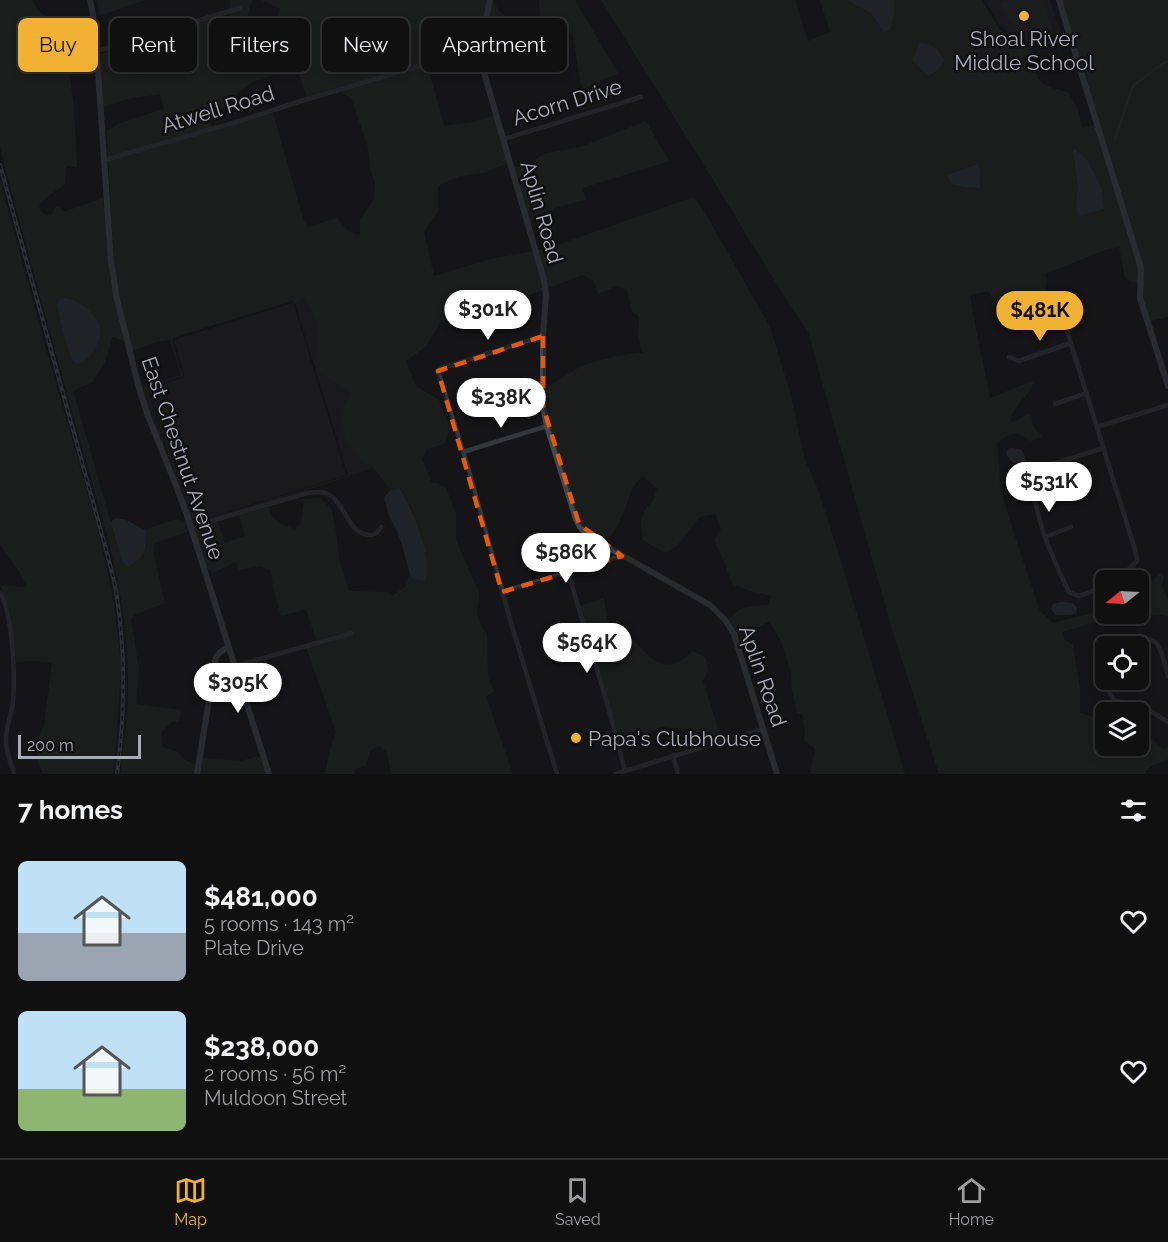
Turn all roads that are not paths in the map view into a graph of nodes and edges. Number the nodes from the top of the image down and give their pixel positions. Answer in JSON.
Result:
{"nodes":[{"id":1,"x":90,"y":0,"type":"edge"},
{"id":2,"x":490,"y":0,"type":"edge"},
{"id":3,"x":1059,"y":0,"type":"edge"},
{"id":4,"x":240,"y":8,"type":"dead end"},
{"id":5,"x":94,"y":18,"type":"edge"},
{"id":6,"x":487,"y":18,"type":"edge"},
{"id":7,"x":98,"y":51,"type":"edge"},
{"id":8,"x":421,"y":66,"type":"edge"},
{"id":9,"x":98,"y":67,"type":"edge"},
{"id":10,"x":484,"y":72,"type":"edge"},
{"id":11,"x":641,"y":97,"type":"dead end"},
{"id":12,"x":504,"y":139,"type":"junction"},
{"id":13,"x":104,"y":160,"type":"junction"},
{"id":14,"x":1059,"y":305,"type":"dead end"},
{"id":15,"x":543,"y":336,"type":"junction"},
{"id":16,"x":1071,"y":344,"type":"junction"},
{"id":17,"x":1009,"y":357,"type":"dead end"},
{"id":18,"x":1168,"y":386,"type":"edge"},
{"id":19,"x":1087,"y":393,"type":"junction"},
{"id":20,"x":1054,"y":404,"type":"dead end"},
{"id":21,"x":1168,"y":405,"type":"edge"},
{"id":22,"x":547,"y":426,"type":"junction"},
{"id":23,"x":1097,"y":427,"type":"junction"},
{"id":24,"x":1104,"y":448,"type":"junction"},
{"id":25,"x":463,"y":452,"type":"junction"},
{"id":26,"x":381,"y":527,"type":"dead end"},
{"id":27,"x":1071,"y":527,"type":"dead end"},
{"id":28,"x":191,"y":530,"type":"junction"},
{"id":29,"x":1045,"y":537,"type":"junction"},
{"id":30,"x":622,"y":555,"type":"junction"},
{"id":31,"x":1128,"y":570,"type":"edge"},
{"id":32,"x":568,"y":572,"type":"junction"},
{"id":33,"x":1095,"y":590,"type":"edge"},
{"id":34,"x":502,"y":592,"type":"junction"},
{"id":35,"x":0,"y":593,"type":"edge"},
{"id":36,"x":352,"y":633,"type":"dead end"},
{"id":37,"x":1149,"y":638,"type":"edge"},
{"id":38,"x":228,"y":647,"type":"junction"},
{"id":39,"x":235,"y":666,"type":"junction"},
{"id":40,"x":1168,"y":676,"type":"edge"},
{"id":41,"x":1109,"y":690,"type":"edge"},
{"id":42,"x":1168,"y":722,"type":"edge"},
{"id":43,"x":763,"y":729,"type":"junction"},
{"id":44,"x":673,"y":756,"type":"junction"},
{"id":45,"x":625,"y":771,"type":"junction"},
{"id":46,"x":14,"y":774,"type":"edge"},
{"id":47,"x":197,"y":774,"type":"edge"},
{"id":48,"x":269,"y":774,"type":"edge"},
{"id":49,"x":557,"y":774,"type":"edge"},
{"id":50,"x":615,"y":774,"type":"edge"},
{"id":51,"x":678,"y":774,"type":"edge"},
{"id":52,"x":777,"y":774,"type":"edge"}],
"edges":[{"from":1,"to":5,"type":"street","name":"East Chestnut Avenue"},
{"from":2,"to":6,"type":"street","name":"Aplin Road"},
{"from":3,"to":18,"type":"street"},
{"from":4,"to":7,"type":"street"},
{"from":8,"to":13,"type":"street","name":"Atwell Road"},
{"from":9,"to":13,"type":"street","name":"East Chestnut Avenue"},
{"from":10,"to":12,"type":"street","name":"Aplin Road"},
{"from":11,"to":12,"type":"street","name":"Acorn Drive"},
{"from":12,"to":15,"type":"street","name":"Aplin Road"},
{"from":13,"to":28,"type":"street","name":"East Chestnut Avenue"},
{"from":14,"to":16,"type":"street"},
{"from":15,"to":22,"type":"street","name":"Aplin Road"},
{"from":15,"to":25,"type":"street"},
{"from":16,"to":17,"type":"street"},
{"from":16,"to":19,"type":"street"},
{"from":19,"to":20,"type":"street"},
{"from":19,"to":23,"type":"street"},
{"from":21,"to":23,"type":"street"},
{"from":22,"to":25,"type":"street"},
{"from":22,"to":30,"type":"street","name":"Aplin Road"},
{"from":23,"to":24,"type":"street"},
{"from":24,"to":29,"type":"street"},
{"from":24,"to":31,"type":"street"},
{"from":25,"to":34,"type":"street"},
{"from":26,"to":28,"type":"street"},
{"from":27,"to":29,"type":"street"},
{"from":28,"to":38,"type":"street","name":"East Chestnut Avenue"},
{"from":29,"to":33,"type":"street"},
{"from":30,"to":32,"type":"street"},
{"from":30,"to":43,"type":"street","name":"Aplin Road"},
{"from":32,"to":34,"type":"street"},
{"from":32,"to":45,"type":"street"},
{"from":34,"to":49,"type":"street"},
{"from":35,"to":46,"type":"street"},
{"from":36,"to":39,"type":"street"},
{"from":37,"to":40,"type":"street"},
{"from":38,"to":39,"type":"street","name":"East Chestnut Avenue"},
{"from":38,"to":47,"type":"street"},
{"from":39,"to":48,"type":"street","name":"East Chestnut Avenue"},
{"from":41,"to":42,"type":"street"},
{"from":43,"to":44,"type":"street"},
{"from":43,"to":52,"type":"street","name":"Aplin Road"},
{"from":44,"to":45,"type":"street"},
{"from":44,"to":51,"type":"street"},
{"from":45,"to":50,"type":"street"}]}
